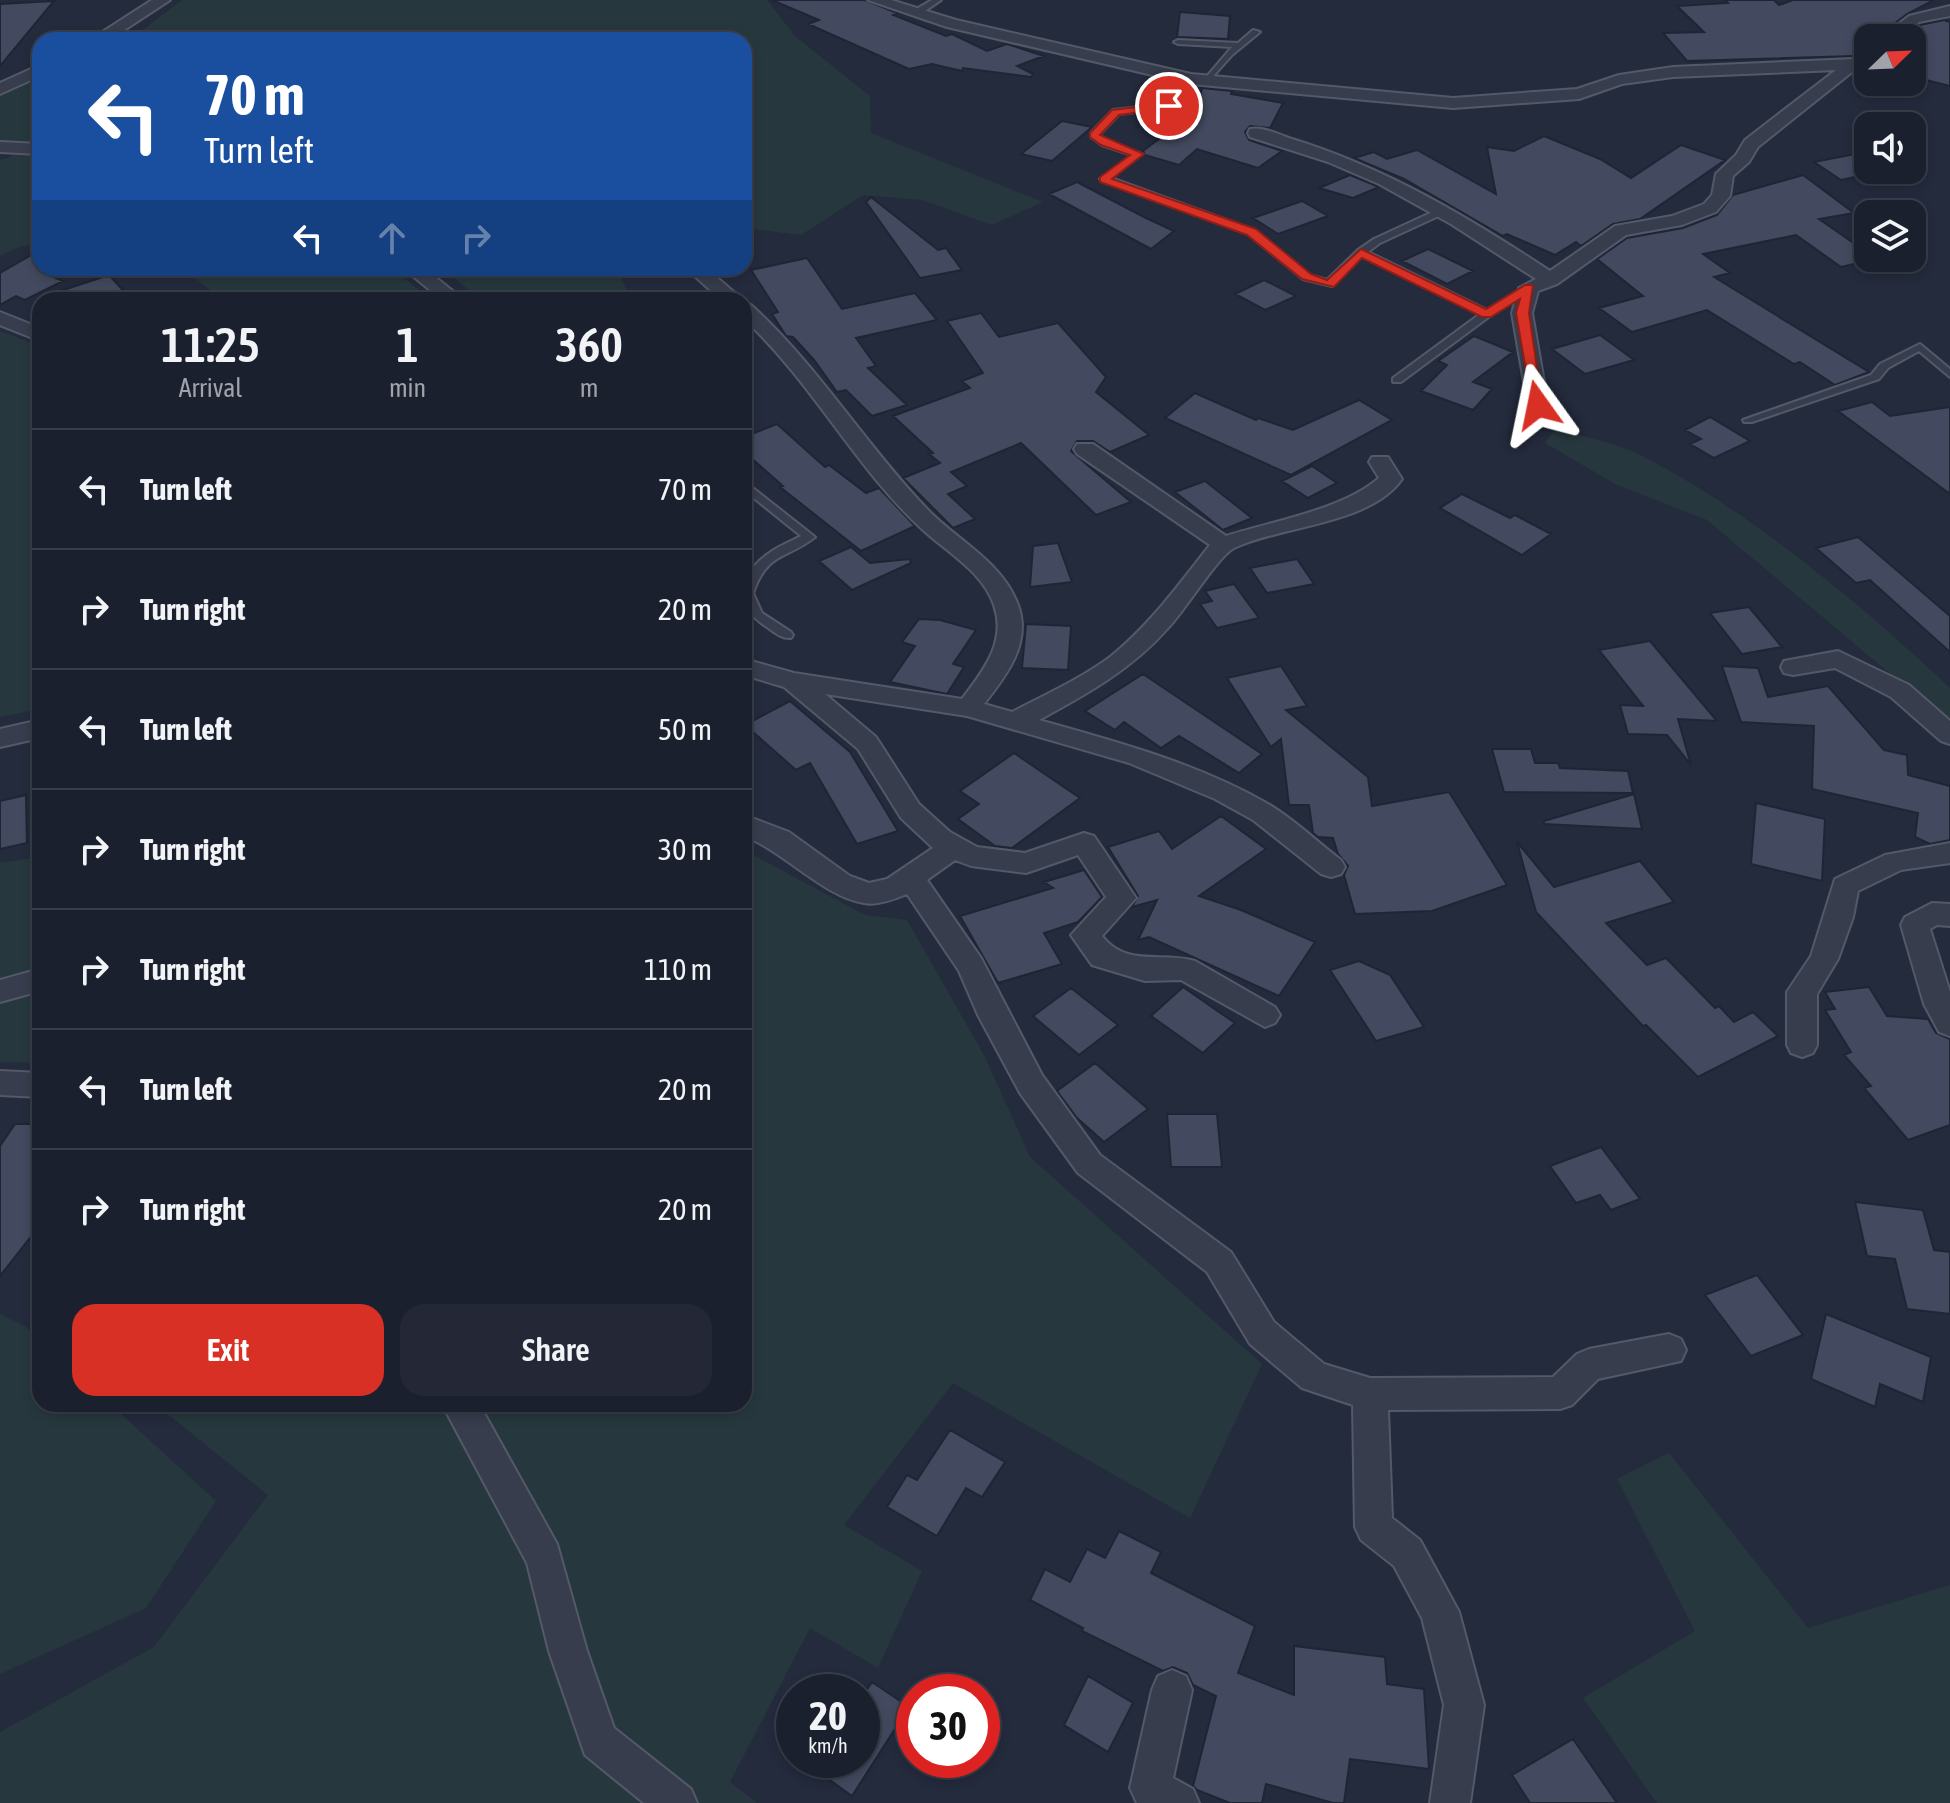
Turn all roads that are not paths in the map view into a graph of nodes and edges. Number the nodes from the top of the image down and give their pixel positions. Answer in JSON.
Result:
{"nodes":[{"id":1,"x":162,"y":0,"type":"edge"},
{"id":2,"x":876,"y":0,"type":"edge"},
{"id":3,"x":937,"y":0,"type":"edge"},
{"id":4,"x":1950,"y":11,"type":"edge"},
{"id":5,"x":916,"y":13,"type":"junction"},
{"id":6,"x":1907,"y":24,"type":"edge"},
{"id":7,"x":111,"y":32,"type":"edge"},
{"id":8,"x":1256,"y":32,"type":"dead end"},
{"id":9,"x":1178,"y":42,"type":"dead end"},
{"id":10,"x":1239,"y":45,"type":"junction"},
{"id":11,"x":1854,"y":59,"type":"edge"},
{"id":12,"x":1854,"y":64,"type":"edge"},
{"id":13,"x":32,"y":74,"type":"edge"},
{"id":14,"x":1199,"y":80,"type":"junction"},
{"id":15,"x":0,"y":89,"type":"edge"},
{"id":16,"x":1256,"y":133,"type":"dead end"},
{"id":17,"x":0,"y":147,"type":"edge"},
{"id":18,"x":32,"y":149,"type":"edge"},
{"id":19,"x":1442,"y":211,"type":"junction"},
{"id":20,"x":1361,"y":252,"type":"junction"},
{"id":21,"x":422,"y":276,"type":"edge"},
{"id":22,"x":704,"y":276,"type":"edge"},
{"id":23,"x":1550,"y":280,"type":"junction"},
{"id":24,"x":1529,"y":288,"type":"junction"},
{"id":25,"x":444,"y":292,"type":"edge"},
{"id":26,"x":724,"y":292,"type":"edge"},
{"id":27,"x":1487,"y":314,"type":"junction"},
{"id":28,"x":752,"y":316,"type":"edge"},
{"id":29,"x":0,"y":318,"type":"edge"},
{"id":30,"x":32,"y":332,"type":"edge"},
{"id":31,"x":1950,"y":374,"type":"edge"},
{"id":32,"x":1397,"y":380,"type":"dead end"},
{"id":33,"x":1538,"y":405,"type":"dead end"},
{"id":34,"x":1748,"y":420,"type":"dead end"},
{"id":35,"x":1085,"y":449,"type":"dead end"},
{"id":36,"x":1380,"y":462,"type":"dead end"},
{"id":37,"x":752,"y":491,"type":"edge"},
{"id":38,"x":1223,"y":544,"type":"junction"},
{"id":39,"x":752,"y":576,"type":"edge"},
{"id":40,"x":752,"y":604,"type":"edge"},
{"id":41,"x":787,"y":635,"type":"dead end"},
{"id":42,"x":1793,"y":667,"type":"dead end"},
{"id":43,"x":752,"y":669,"type":"edge"},
{"id":44,"x":793,"y":681,"type":"junction"},
{"id":45,"x":968,"y":708,"type":"junction"},
{"id":46,"x":1016,"y":721,"type":"junction"},
{"id":47,"x":32,"y":731,"type":"edge"},
{"id":48,"x":1950,"y":735,"type":"edge"},
{"id":49,"x":0,"y":738,"type":"edge"},
{"id":50,"x":752,"y":828,"type":"edge"},
{"id":51,"x":954,"y":847,"type":"junction"},
{"id":52,"x":1950,"y":853,"type":"edge"},
{"id":53,"x":1331,"y":867,"type":"dead end"},
{"id":54,"x":911,"y":879,"type":"junction"},
{"id":55,"x":1950,"y":915,"type":"edge"},
{"id":56,"x":32,"y":982,"type":"edge"},
{"id":57,"x":0,"y":991,"type":"edge"},
{"id":58,"x":1265,"y":1015,"type":"dead end"},
{"id":59,"x":1950,"y":1024,"type":"edge"},
{"id":60,"x":1802,"y":1045,"type":"dead end"},
{"id":61,"x":0,"y":1083,"type":"edge"},
{"id":62,"x":32,"y":1085,"type":"edge"},
{"id":63,"x":1669,"y":1350,"type":"dead end"},
{"id":64,"x":1370,"y":1394,"type":"junction"},
{"id":65,"x":464,"y":1412,"type":"edge"},
{"id":66,"x":1172,"y":1690,"type":"dead end"},
{"id":67,"x":677,"y":1803,"type":"edge"},
{"id":68,"x":1179,"y":1803,"type":"edge"},
{"id":69,"x":1450,"y":1803,"type":"edge"}],
"edges":[{"from":1,"to":7,"type":"street"},
{"from":2,"to":5,"type":"street"},
{"from":3,"to":5,"type":"lane"},
{"from":4,"to":6,"type":"street"},
{"from":5,"to":14,"type":"street"},
{"from":8,"to":10,"type":"lane"},
{"from":9,"to":10,"type":"lane"},
{"from":10,"to":14,"type":"lane"},
{"from":11,"to":14,"type":"street"},
{"from":12,"to":23,"type":"street"},
{"from":13,"to":15,"type":"street"},
{"from":14,"to":20,"type":"lane"},
{"from":16,"to":19,"type":"street"},
{"from":17,"to":18,"type":"street"},
{"from":19,"to":20,"type":"lane"},
{"from":19,"to":23,"type":"street"},
{"from":20,"to":27,"type":"lane"},
{"from":21,"to":25,"type":"street"},
{"from":22,"to":26,"type":"street"},
{"from":23,"to":24,"type":"street"},
{"from":24,"to":27,"type":"lane"},
{"from":24,"to":33,"type":"street"},
{"from":27,"to":32,"type":"lane"},
{"from":28,"to":45,"type":"street"},
{"from":29,"to":30,"type":"street"},
{"from":31,"to":34,"type":"lane"},
{"from":35,"to":38,"type":"street"},
{"from":36,"to":38,"type":"street"},
{"from":37,"to":39,"type":"lane"},
{"from":38,"to":46,"type":"street"},
{"from":40,"to":41,"type":"lane"},
{"from":42,"to":48,"type":"street"},
{"from":43,"to":44,"type":"street"},
{"from":44,"to":45,"type":"street"},
{"from":44,"to":51,"type":"street"},
{"from":45,"to":46,"type":"street"},
{"from":46,"to":53,"type":"street"},
{"from":47,"to":49,"type":"street"},
{"from":50,"to":54,"type":"street"},
{"from":51,"to":54,"type":"street"},
{"from":51,"to":58,"type":"street"},
{"from":52,"to":60,"type":"street"},
{"from":54,"to":64,"type":"street"},
{"from":55,"to":59,"type":"street"},
{"from":56,"to":57,"type":"street"},
{"from":61,"to":62,"type":"street"},
{"from":63,"to":64,"type":"street"},
{"from":64,"to":69,"type":"street"},
{"from":65,"to":67,"type":"street"},
{"from":66,"to":68,"type":"street"}]}
